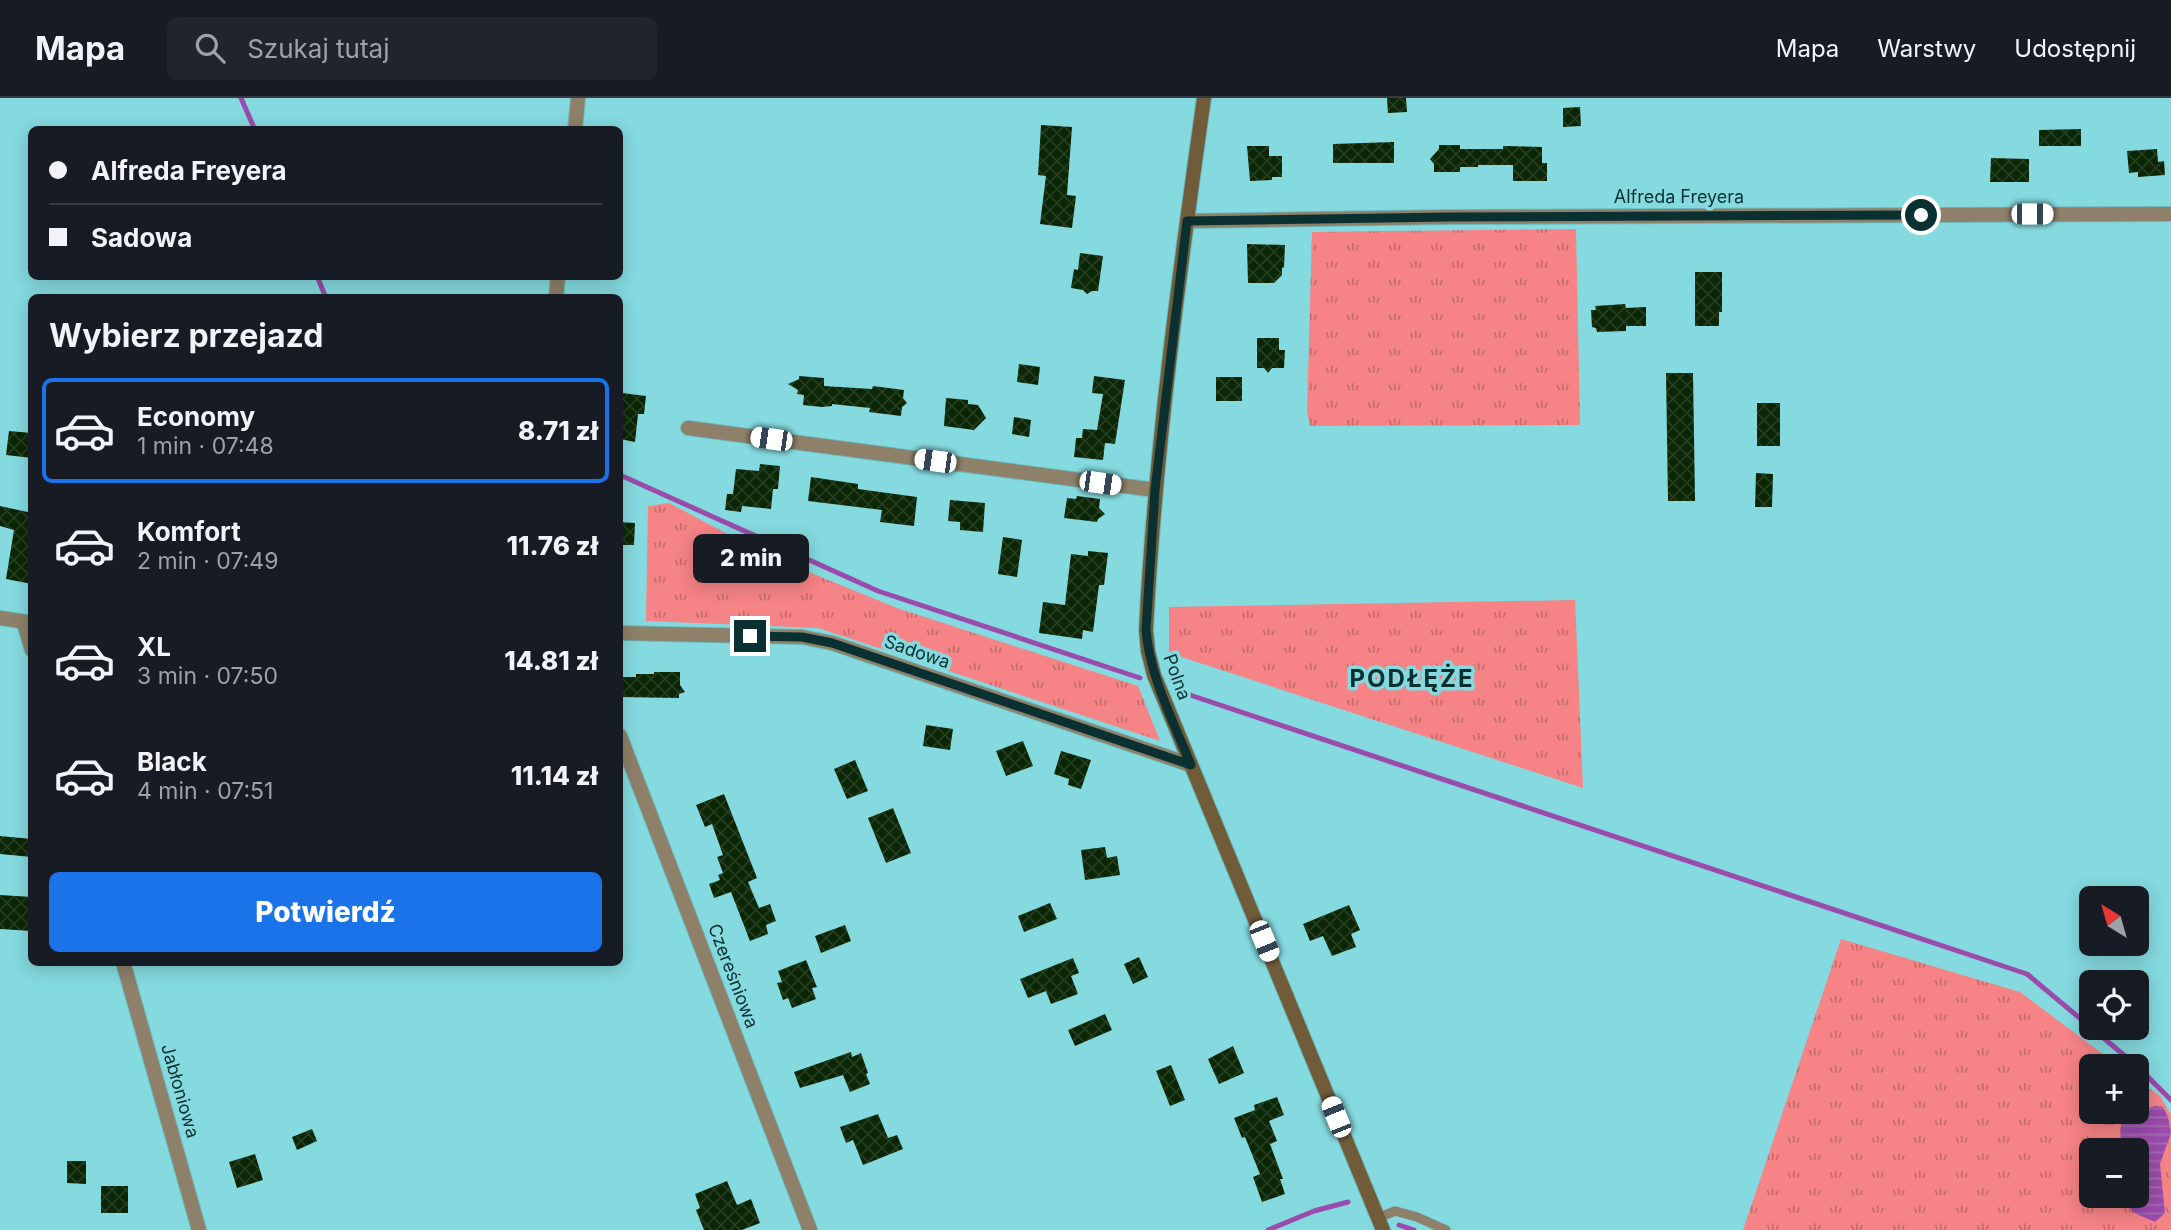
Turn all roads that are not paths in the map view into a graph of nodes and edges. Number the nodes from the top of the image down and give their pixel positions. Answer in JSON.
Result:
{"nodes":[{"id":1,"x":578,"y":98,"type":"edge"},
{"id":2,"x":1204,"y":98,"type":"edge"},
{"id":3,"x":575,"y":126,"type":"edge"},
{"id":4,"x":2171,"y":214,"type":"edge"},
{"id":5,"x":1187,"y":221,"type":"junction"},
{"id":6,"x":688,"y":428,"type":"dead end"},
{"id":7,"x":1155,"y":490,"type":"junction"},
{"id":8,"x":0,"y":618,"type":"edge"},
{"id":9,"x":28,"y":623,"type":"edge"},
{"id":10,"x":623,"y":633,"type":"edge"},
{"id":11,"x":623,"y":744,"type":"edge"},
{"id":12,"x":1191,"y":765,"type":"junction"},
{"id":13,"x":124,"y":966,"type":"edge"},
{"id":14,"x":1381,"y":1224,"type":"edge"},
{"id":15,"x":199,"y":1230,"type":"edge"},
{"id":16,"x":810,"y":1230,"type":"edge"},
{"id":17,"x":1446,"y":1230,"type":"edge"}],
"edges":[{"from":1,"to":3,"type":"street"},
{"from":2,"to":5,"type":"street","name":"Polna"},
{"from":4,"to":5,"type":"street","name":"Alfreda Freyera"},
{"from":5,"to":7,"type":"street","name":"Polna"},
{"from":6,"to":7,"type":"street"},
{"from":7,"to":12,"type":"street","name":"Polna"},
{"from":8,"to":9,"type":"street"},
{"from":10,"to":12,"type":"street","name":"Sadowa"},
{"from":11,"to":16,"type":"street","name":"Czereśniowa"},
{"from":12,"to":14,"type":"street","name":"Polna"},
{"from":13,"to":15,"type":"street","name":"Jabłoniowa"},
{"from":14,"to":17,"type":"lane"}]}
